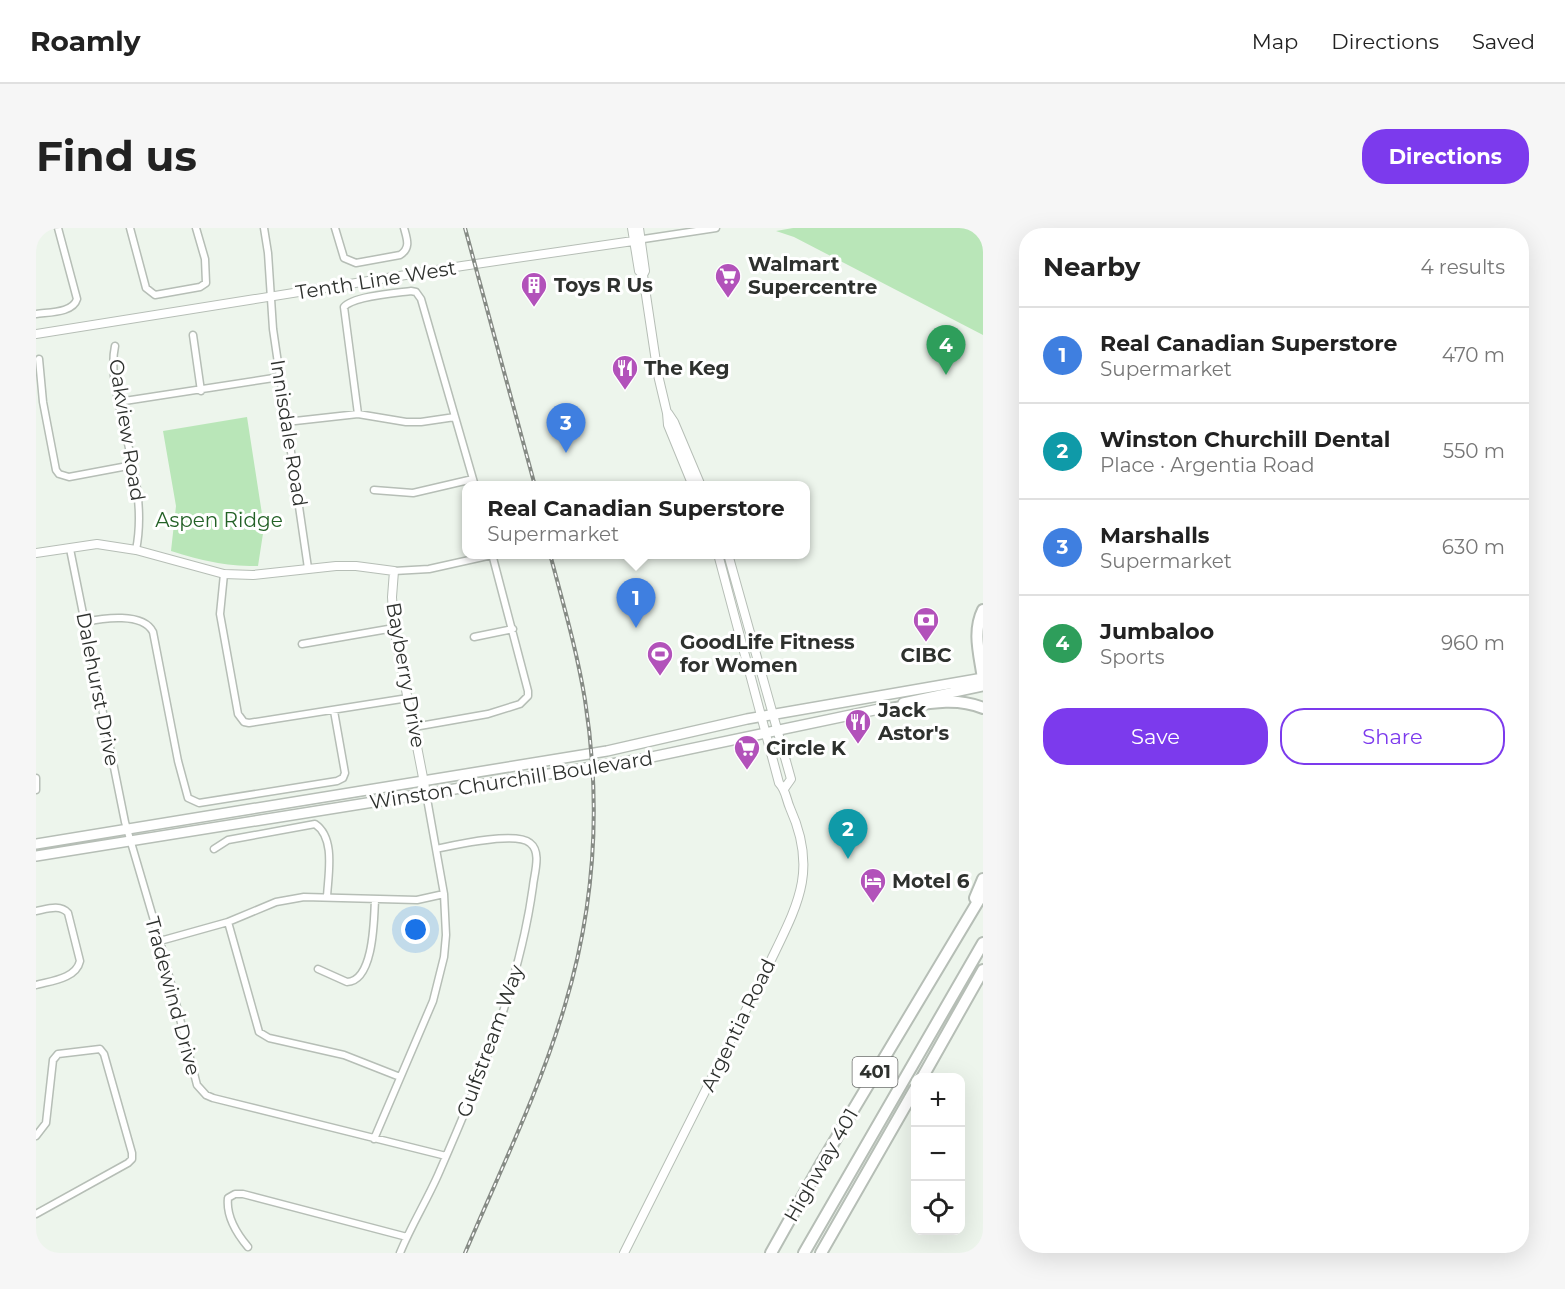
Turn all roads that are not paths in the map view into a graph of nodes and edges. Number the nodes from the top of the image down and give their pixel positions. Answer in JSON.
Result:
{"nodes":[{"id":1,"x":58,"y":228,"type":"edge"},
{"id":2,"x":130,"y":228,"type":"edge"},
{"id":3,"x":196,"y":228,"type":"edge"},
{"id":4,"x":264,"y":228,"type":"edge"},
{"id":5,"x":335,"y":228,"type":"edge"},
{"id":6,"x":404,"y":228,"type":"edge"},
{"id":7,"x":632,"y":228,"type":"edge"},
{"id":8,"x":639,"y":228,"type":"edge"},
{"id":9,"x":717,"y":228,"type":"edge"},
{"id":10,"x":637,"y":240,"type":"junction"},
{"id":11,"x":272,"y":298,"type":"junction"},
{"id":12,"x":36,"y":314,"type":"edge"},
{"id":13,"x":36,"y":334,"type":"edge"},
{"id":14,"x":193,"y":335,"type":"dead end"},
{"id":15,"x":115,"y":346,"type":"dead end"},
{"id":16,"x":39,"y":359,"type":"dead end"},
{"id":17,"x":280,"y":377,"type":"junction"},
{"id":18,"x":201,"y":391,"type":"junction"},
{"id":19,"x":118,"y":402,"type":"junction"},
{"id":20,"x":667,"y":413,"type":"junction"},
{"id":21,"x":358,"y":414,"type":"junction"},
{"id":22,"x":455,"y":417,"type":"junction"},
{"id":23,"x":286,"y":422,"type":"junction"},
{"id":24,"x":133,"y":465,"type":"junction"},
{"id":25,"x":474,"y":481,"type":"edge"},
{"id":26,"x":691,"y":481,"type":"edge"},
{"id":27,"x":699,"y":481,"type":"edge"},
{"id":28,"x":462,"y":484,"type":"edge"},
{"id":29,"x":374,"y":490,"type":"dead end"},
{"id":30,"x":70,"y":549,"type":"junction"},
{"id":31,"x":136,"y":550,"type":"junction"},
{"id":32,"x":36,"y":554,"type":"edge"},
{"id":33,"x":474,"y":559,"type":"edge"},
{"id":34,"x":493,"y":559,"type":"edge"},
{"id":35,"x":719,"y":559,"type":"edge"},
{"id":36,"x":729,"y":559,"type":"edge"},
{"id":37,"x":308,"y":568,"type":"junction"},
{"id":38,"x":393,"y":571,"type":"junction"},
{"id":39,"x":224,"y":574,"type":"junction"},
{"id":40,"x":983,"y":610,"type":"edge"},
{"id":41,"x":85,"y":622,"type":"junction"},
{"id":42,"x":394,"y":628,"type":"junction"},
{"id":43,"x":513,"y":629,"type":"junction"},
{"id":44,"x":474,"y":637,"type":"dead end"},
{"id":45,"x":302,"y":644,"type":"dead end"},
{"id":46,"x":983,"y":678,"type":"edge"},
{"id":47,"x":983,"y":686,"type":"edge"},
{"id":48,"x":408,"y":698,"type":"junction"},
{"id":49,"x":983,"y":708,"type":"edge"},
{"id":50,"x":880,"y":710,"type":"junction"},
{"id":51,"x":334,"y":711,"type":"junction"},
{"id":52,"x":774,"y":715,"type":"junction"},
{"id":53,"x":761,"y":717,"type":"junction"},
{"id":54,"x":414,"y":727,"type":"junction"},
{"id":55,"x":778,"y":731,"type":"junction"},
{"id":56,"x":766,"y":734,"type":"junction"},
{"id":57,"x":36,"y":778,"type":"edge"},
{"id":58,"x":424,"y":780,"type":"junction"},
{"id":59,"x":784,"y":789,"type":"junction"},
{"id":60,"x":36,"y":790,"type":"edge"},
{"id":61,"x":426,"y":793,"type":"junction"},
{"id":62,"x":127,"y":829,"type":"junction"},
{"id":63,"x":130,"y":841,"type":"junction"},
{"id":64,"x":36,"y":844,"type":"edge"},
{"id":65,"x":214,"y":849,"type":"dead end"},
{"id":66,"x":436,"y":849,"type":"junction"},
{"id":67,"x":36,"y":856,"type":"edge"},
{"id":68,"x":983,"y":879,"type":"edge"},
{"id":69,"x":983,"y":893,"type":"edge"},
{"id":70,"x":444,"y":894,"type":"junction"},
{"id":71,"x":327,"y":897,"type":"junction"},
{"id":72,"x":375,"y":899,"type":"junction"},
{"id":73,"x":36,"y":911,"type":"edge"},
{"id":74,"x":966,"y":919,"type":"junction"},
{"id":75,"x":228,"y":922,"type":"junction"},
{"id":76,"x":160,"y":941,"type":"junction"},
{"id":77,"x":983,"y":943,"type":"edge"},
{"id":78,"x":318,"y":969,"type":"dead end"},
{"id":79,"x":983,"y":970,"type":"edge"},
{"id":80,"x":983,"y":980,"type":"edge"},
{"id":81,"x":36,"y":985,"type":"edge"},
{"id":82,"x":938,"y":1049,"type":"junction"},
{"id":83,"x":924,"y":1073,"type":"edge"},
{"id":84,"x":400,"y":1077,"type":"junction"},
{"id":85,"x":911,"y":1096,"type":"edge"},
{"id":86,"x":36,"y":1136,"type":"edge"},
{"id":87,"x":374,"y":1139,"type":"junction"},
{"id":88,"x":446,"y":1156,"type":"junction"},
{"id":89,"x":36,"y":1214,"type":"edge"},
{"id":90,"x":407,"y":1236,"type":"junction"},
{"id":91,"x":36,"y":1247,"type":"edge"},
{"id":92,"x":248,"y":1247,"type":"dead end"},
{"id":93,"x":36,"y":1253,"type":"edge"},
{"id":94,"x":400,"y":1253,"type":"edge"},
{"id":95,"x":624,"y":1253,"type":"edge"},
{"id":96,"x":771,"y":1253,"type":"edge"},
{"id":97,"x":804,"y":1253,"type":"edge"},
{"id":98,"x":821,"y":1253,"type":"edge"}],
"edges":[{"from":1,"to":12,"type":"street"},
{"from":2,"to":3,"type":"street"},
{"from":4,"to":11,"type":"street","name":"Innisdale Road"},
{"from":5,"to":6,"type":"street"},
{"from":7,"to":10,"type":"street"},
{"from":8,"to":10,"type":"street"},
{"from":9,"to":10,"type":"street","name":"Tenth Line West"},
{"from":10,"to":11,"type":"street","name":"Tenth Line West"},
{"from":10,"to":20,"type":"street"},
{"from":11,"to":13,"type":"street","name":"Tenth Line West"},
{"from":11,"to":17,"type":"street","name":"Innisdale Road"},
{"from":14,"to":18,"type":"street"},
{"from":15,"to":19,"type":"street","name":"Oakview Road"},
{"from":16,"to":24,"type":"street"},
{"from":17,"to":18,"type":"street"},
{"from":17,"to":23,"type":"street","name":"Innisdale Road"},
{"from":18,"to":19,"type":"street"},
{"from":19,"to":24,"type":"street","name":"Oakview Road"},
{"from":20,"to":26,"type":"street"},
{"from":20,"to":27,"type":"street"},
{"from":21,"to":22,"type":"street"},
{"from":21,"to":22,"type":"street"},
{"from":21,"to":23,"type":"street"},
{"from":22,"to":25,"type":"street"},
{"from":23,"to":37,"type":"street","name":"Innisdale Road"},
{"from":24,"to":31,"type":"street","name":"Oakview Road"},
{"from":28,"to":29,"type":"street"},
{"from":30,"to":31,"type":"street"},
{"from":30,"to":32,"type":"street"},
{"from":30,"to":41,"type":"street","name":"Dalehurst Drive"},
{"from":31,"to":39,"type":"street"},
{"from":33,"to":38,"type":"street"},
{"from":34,"to":43,"type":"street"},
{"from":35,"to":53,"type":"street","name":"Argentia Road"},
{"from":36,"to":52,"type":"street","name":"Argentia Road"},
{"from":37,"to":38,"type":"street"},
{"from":37,"to":39,"type":"street"},
{"from":38,"to":42,"type":"street","name":"Bayberry Drive"},
{"from":39,"to":51,"type":"street"},
{"from":40,"to":46,"type":"highway"},
{"from":41,"to":51,"type":"street"},
{"from":41,"to":62,"type":"street","name":"Dalehurst Drive"},
{"from":42,"to":45,"type":"street"},
{"from":42,"to":48,"type":"street","name":"Bayberry Drive"},
{"from":43,"to":44,"type":"street"},
{"from":43,"to":54,"type":"street"},
{"from":46,"to":52,"type":"main road","name":"Winston Churchill Boulevard"},
{"from":47,"to":50,"type":"main road","name":"Winston Churchill Boulevard"},
{"from":48,"to":51,"type":"street"},
{"from":48,"to":54,"type":"street","name":"Bayberry Drive"},
{"from":49,"to":50,"type":"highway"},
{"from":50,"to":55,"type":"main road","name":"Winston Churchill Boulevard"},
{"from":52,"to":53,"type":"main road","name":"Winston Churchill Boulevard"},
{"from":52,"to":55,"type":"street","name":"Argentia Road"},
{"from":53,"to":56,"type":"street","name":"Argentia Road"},
{"from":53,"to":58,"type":"main road","name":"Winston Churchill Boulevard"},
{"from":54,"to":58,"type":"street","name":"Bayberry Drive"},
{"from":55,"to":56,"type":"main road","name":"Winston Churchill Boulevard"},
{"from":55,"to":59,"type":"street","name":"Argentia Road"},
{"from":56,"to":59,"type":"street","name":"Argentia Road"},
{"from":56,"to":61,"type":"main road","name":"Winston Churchill Boulevard"},
{"from":57,"to":60,"type":"street"},
{"from":58,"to":61,"type":"street","name":"Bayberry Drive"},
{"from":58,"to":62,"type":"main road","name":"Winston Churchill Boulevard"},
{"from":59,"to":95,"type":"street","name":"Argentia Road"},
{"from":61,"to":63,"type":"main road","name":"Winston Churchill Boulevard"},
{"from":61,"to":66,"type":"street"},
{"from":62,"to":63,"type":"street","name":"Tradewind Drive"},
{"from":62,"to":64,"type":"main road","name":"Winston Churchill Boulevard"},
{"from":63,"to":67,"type":"main road","name":"Winston Churchill Boulevard"},
{"from":63,"to":76,"type":"street","name":"Tradewind Drive"},
{"from":65,"to":71,"type":"street"},
{"from":66,"to":70,"type":"street"},
{"from":66,"to":88,"type":"street","name":"Gulfstream Way"},
{"from":68,"to":74,"type":"highway"},
{"from":69,"to":74,"type":"highway","name":"Highway 401","number":"401"},
{"from":70,"to":72,"type":"street"},
{"from":70,"to":84,"type":"street"},
{"from":71,"to":72,"type":"street"},
{"from":71,"to":75,"type":"street"},
{"from":72,"to":78,"type":"street"},
{"from":73,"to":81,"type":"street"},
{"from":74,"to":96,"type":"highway","name":"Highway 401","number":"401"},
{"from":75,"to":76,"type":"street"},
{"from":75,"to":84,"type":"street"},
{"from":76,"to":87,"type":"street","name":"Tradewind Drive"},
{"from":77,"to":97,"type":"highway","number":"401"},
{"from":79,"to":82,"type":"highway","number":"401"},
{"from":80,"to":82,"type":"highway"},
{"from":82,"to":83,"type":"highway","number":"401"},
{"from":84,"to":87,"type":"street"},
{"from":85,"to":98,"type":"highway","number":"401"},
{"from":86,"to":89,"type":"street"},
{"from":87,"to":88,"type":"street","name":"Tradewind Drive"},
{"from":88,"to":90,"type":"street","name":"Gulfstream Way"},
{"from":90,"to":92,"type":"street"},
{"from":90,"to":94,"type":"street","name":"Gulfstream Way"},
{"from":91,"to":93,"type":"street"}]}
